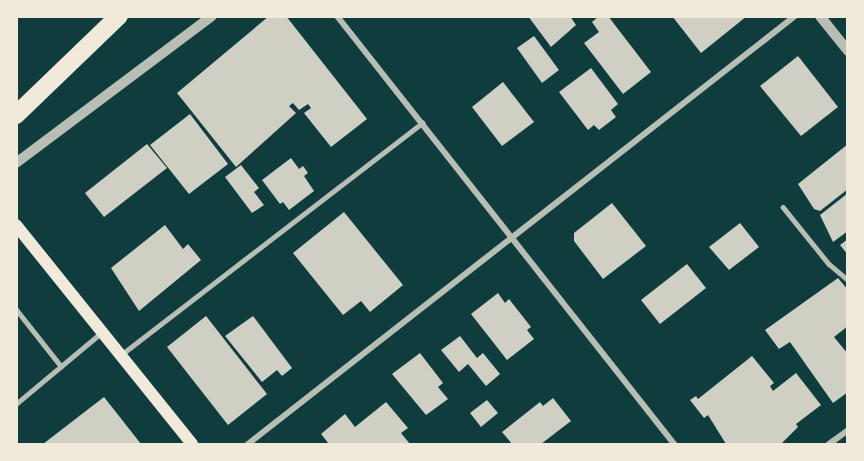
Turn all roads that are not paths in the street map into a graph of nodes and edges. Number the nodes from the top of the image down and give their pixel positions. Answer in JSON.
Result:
{"nodes":[{"id":1,"x":212,"y":16,"type":"edge"},
{"id":2,"x":337,"y":16,"type":"edge"},
{"id":3,"x":795,"y":16,"type":"edge"},
{"id":4,"x":820,"y":16,"type":"edge"},
{"id":5,"x":115,"y":20,"type":"edge"},
{"id":6,"x":848,"y":51,"type":"edge"},
{"id":7,"x":16,"y":115,"type":"edge"},
{"id":8,"x":422,"y":123,"type":"junction"},
{"id":9,"x":16,"y":163,"type":"edge"},
{"id":10,"x":783,"y":207,"type":"dead end"},
{"id":11,"x":16,"y":225,"type":"edge"},
{"id":12,"x":512,"y":239,"type":"junction"},
{"id":13,"x":848,"y":280,"type":"edge"},
{"id":14,"x":16,"y":309,"type":"edge"},
{"id":15,"x":102,"y":332,"type":"junction"},
{"id":16,"x":121,"y":356,"type":"junction"},
{"id":17,"x":62,"y":366,"type":"junction"},
{"id":18,"x":16,"y":404,"type":"edge"},
{"id":19,"x":848,"y":430,"type":"edge"},
{"id":20,"x":192,"y":444,"type":"edge"},
{"id":21,"x":248,"y":444,"type":"edge"},
{"id":22,"x":674,"y":444,"type":"edge"},
{"id":23,"x":829,"y":444,"type":"edge"}],
"edges":[{"from":1,"to":9,"type":"street"},
{"from":2,"to":8,"type":"street"},
{"from":3,"to":12,"type":"street"},
{"from":4,"to":6,"type":"street"},
{"from":5,"to":7,"type":"highway"},
{"from":8,"to":12,"type":"street"},
{"from":8,"to":16,"type":"lane"},
{"from":10,"to":13,"type":"lane"},
{"from":11,"to":15,"type":"main road"},
{"from":12,"to":21,"type":"street"},
{"from":12,"to":22,"type":"street"},
{"from":14,"to":17,"type":"lane"},
{"from":15,"to":16,"type":"main road"},
{"from":15,"to":17,"type":"lane"},
{"from":16,"to":20,"type":"main road"},
{"from":17,"to":18,"type":"lane"},
{"from":19,"to":23,"type":"street"}]}
